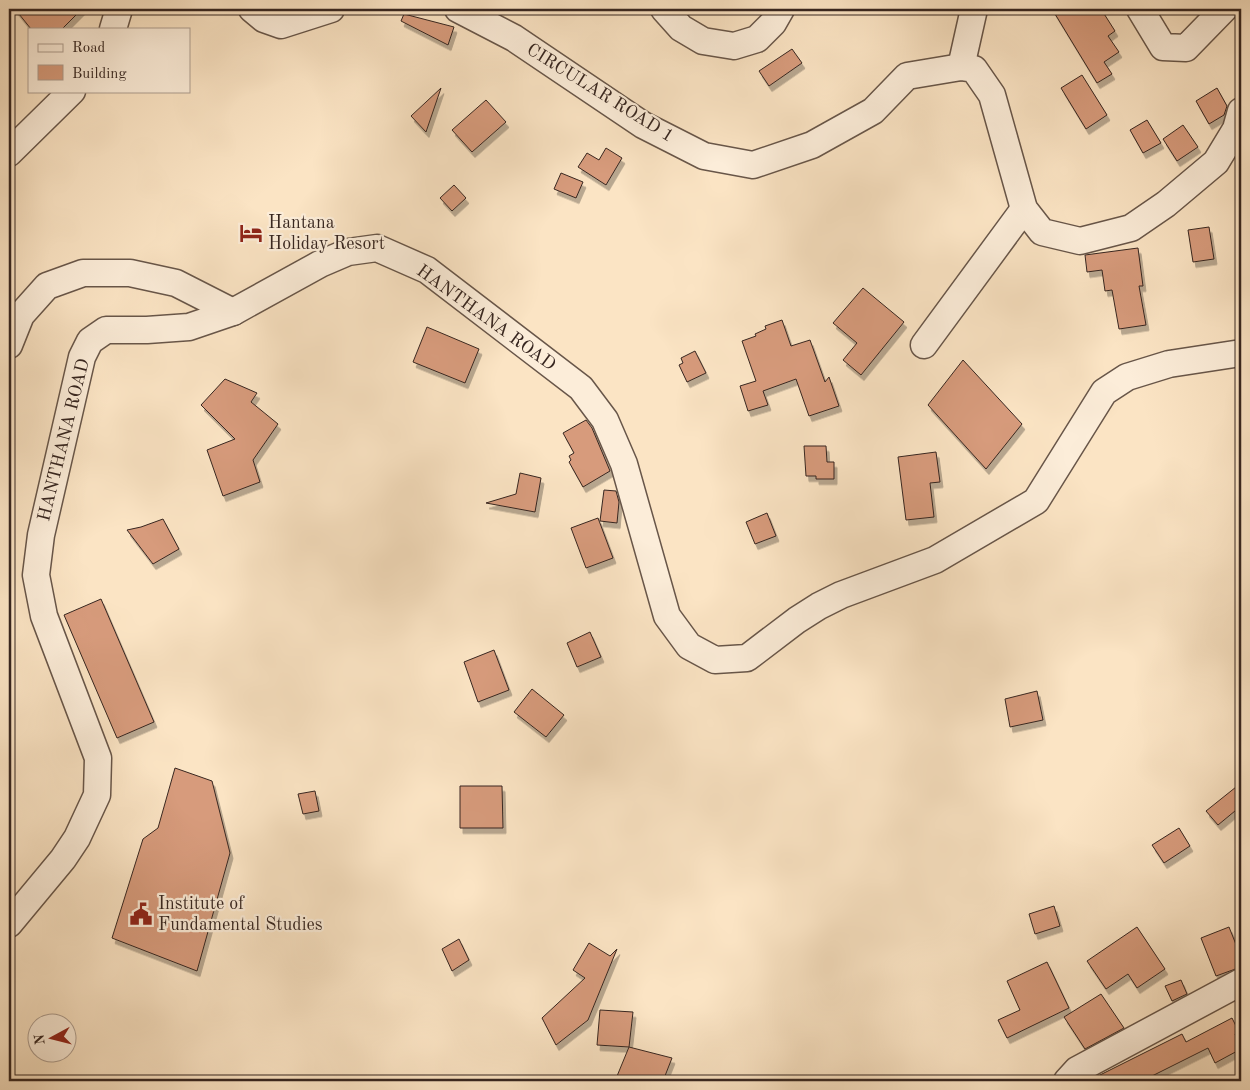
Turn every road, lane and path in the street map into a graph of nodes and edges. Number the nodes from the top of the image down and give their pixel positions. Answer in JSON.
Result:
{"nodes":[{"id":1,"x":119,"y":9,"type":"edge"},
{"id":2,"x":252,"y":9,"type":"edge"},
{"id":3,"x":331,"y":9,"type":"edge"},
{"id":4,"x":458,"y":9,"type":"edge"},
{"id":5,"x":664,"y":9,"type":"edge"},
{"id":6,"x":781,"y":9,"type":"edge"},
{"id":7,"x":974,"y":9,"type":"edge"},
{"id":8,"x":1140,"y":9,"type":"edge"},
{"id":9,"x":1224,"y":9,"type":"edge"},
{"id":10,"x":112,"y":28,"type":"edge"},
{"id":11,"x":961,"y":67,"type":"junction"},
{"id":12,"x":71,"y":92,"type":"edge"},
{"id":13,"x":1241,"y":111,"type":"edge"},
{"id":14,"x":9,"y":153,"type":"edge"},
{"id":15,"x":1024,"y":209,"type":"junction"},
{"id":16,"x":233,"y":312,"type":"junction"},
{"id":17,"x":9,"y":345,"type":"edge"},
{"id":18,"x":924,"y":345,"type":"dead end"},
{"id":19,"x":1241,"y":354,"type":"edge"},
{"id":20,"x":9,"y":924,"type":"edge"},
{"id":21,"x":1241,"y":982,"type":"edge"},
{"id":22,"x":1067,"y":1081,"type":"edge"}],
"edges":[{"from":1,"to":10,"type":"street"},
{"from":2,"to":3,"type":"street"},
{"from":4,"to":11,"type":"street","name":"CIRCULAR ROAD 1"},
{"from":5,"to":6,"type":"street"},
{"from":7,"to":11,"type":"street"},
{"from":8,"to":9,"type":"street"},
{"from":11,"to":15,"type":"street"},
{"from":12,"to":14,"type":"street"},
{"from":13,"to":15,"type":"street"},
{"from":15,"to":18,"type":"street"},
{"from":16,"to":17,"type":"street"},
{"from":16,"to":19,"type":"street","name":"HANTHANA ROAD"},
{"from":16,"to":20,"type":"street","name":"HANTHANA ROAD"},
{"from":21,"to":22,"type":"street"}]}
